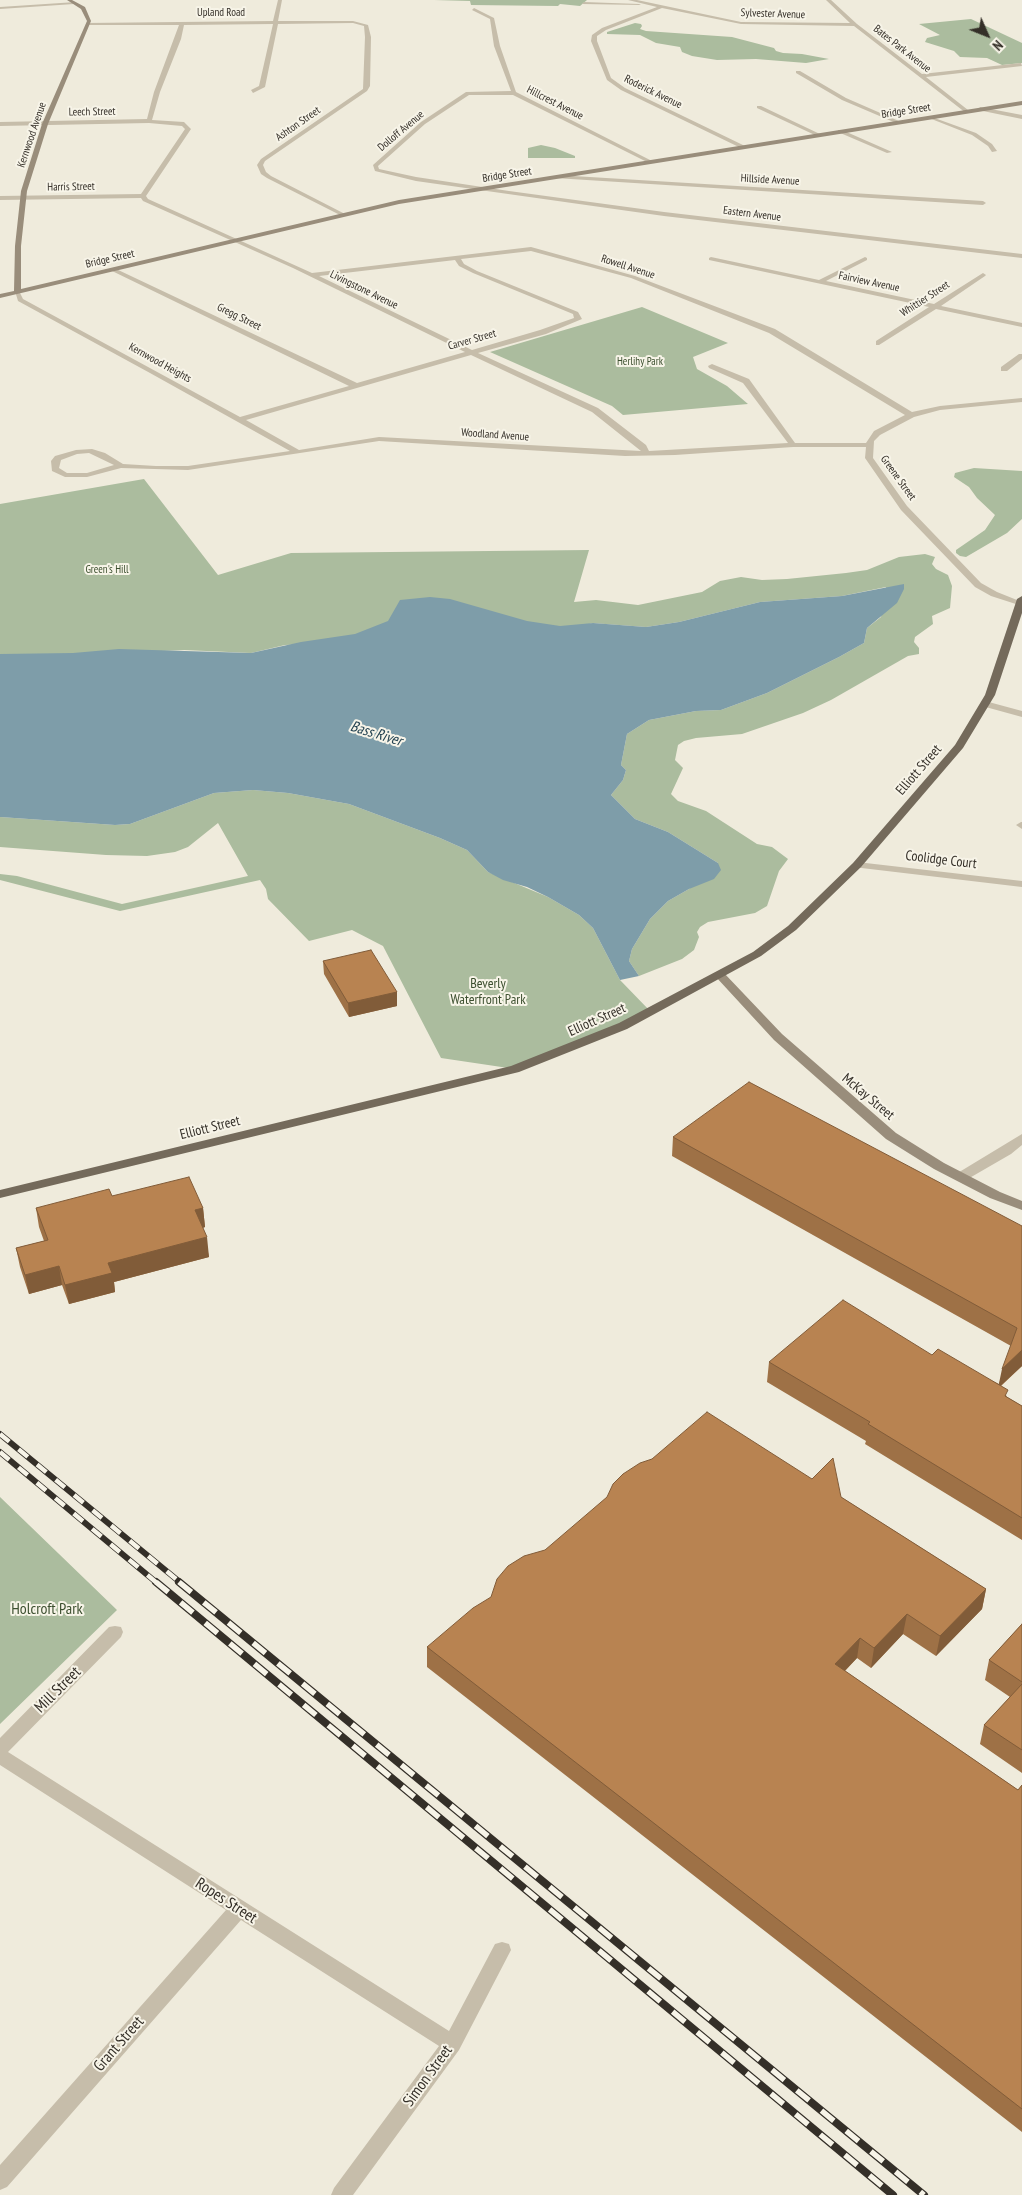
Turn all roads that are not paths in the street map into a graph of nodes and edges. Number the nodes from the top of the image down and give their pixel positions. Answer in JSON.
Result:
{"nodes":[{"id":1,"x":280,"y":0,"type":"edge"},
{"id":2,"x":630,"y":0,"type":"edge"},
{"id":3,"x":828,"y":0,"type":"edge"},
{"id":4,"x":72,"y":2,"type":"edge"},
{"id":5,"x":650,"y":2,"type":"edge"},
{"id":6,"x":584,"y":3,"type":"dead end"},
{"id":7,"x":661,"y":7,"type":"junction"},
{"id":8,"x":0,"y":8,"type":"edge"},
{"id":9,"x":474,"y":9,"type":"dead end"},
{"id":10,"x":274,"y":22,"type":"junction"},
{"id":11,"x":353,"y":22,"type":"joint"},
{"id":12,"x":182,"y":23,"type":"junction"},
{"id":13,"x":88,"y":24,"type":"junction"},
{"id":14,"x":855,"y":25,"type":"junction"},
{"id":15,"x":1021,"y":65,"type":"edge"},
{"id":16,"x":798,"y":72,"type":"dead end"},
{"id":17,"x":921,"y":76,"type":"junction"},
{"id":18,"x":254,"y":90,"type":"dead end"},
{"id":19,"x":514,"y":93,"type":"junction"},
{"id":20,"x":1022,"y":103,"type":"edge"},
{"id":21,"x":759,"y":107,"type":"dead end"},
{"id":22,"x":980,"y":109,"type":"junction"},
{"id":23,"x":966,"y":112,"type":"junction"},
{"id":24,"x":931,"y":117,"type":"junction"},
{"id":25,"x":1022,"y":117,"type":"edge"},
{"id":26,"x":149,"y":121,"type":"junction"},
{"id":27,"x":898,"y":122,"type":"junction"},
{"id":28,"x":0,"y":124,"type":"edge"},
{"id":29,"x":45,"y":124,"type":"junction"},
{"id":30,"x":840,"y":131,"type":"junction"},
{"id":31,"x":820,"y":135,"type":"junction"},
{"id":32,"x":743,"y":147,"type":"junction"},
{"id":33,"x":994,"y":151,"type":"dead end"},
{"id":34,"x":889,"y":152,"type":"dead end"},
{"id":35,"x":649,"y":161,"type":"junction"},
{"id":36,"x":556,"y":177,"type":"junction"},
{"id":37,"x":481,"y":189,"type":"junction"},
{"id":38,"x":143,"y":196,"type":"junction"},
{"id":39,"x":0,"y":198,"type":"edge"},
{"id":40,"x":24,"y":198,"type":"junction"},
{"id":41,"x":983,"y":203,"type":"dead end"},
{"id":42,"x":342,"y":214,"type":"junction"},
{"id":43,"x":233,"y":240,"type":"junction"},
{"id":44,"x":1022,"y":256,"type":"edge"},
{"id":45,"x":458,"y":259,"type":"junction"},
{"id":46,"x":711,"y":259,"type":"dead end"},
{"id":47,"x":865,"y":260,"type":"dead end"},
{"id":48,"x":112,"y":269,"type":"junction"},
{"id":49,"x":312,"y":275,"type":"junction"},
{"id":50,"x":983,"y":275,"type":"dead end"},
{"id":51,"x":820,"y":282,"type":"junction"},
{"id":52,"x":16,"y":292,"type":"junction"},
{"id":53,"x":0,"y":296,"type":"edge"},
{"id":54,"x":935,"y":307,"type":"junction"},
{"id":55,"x":1022,"y":325,"type":"edge"},
{"id":56,"x":879,"y":343,"type":"dead end"},
{"id":57,"x":471,"y":352,"type":"junction"},
{"id":58,"x":1022,"y":356,"type":"edge"},
{"id":59,"x":712,"y":366,"type":"dead end"},
{"id":60,"x":1004,"y":369,"type":"dead end"},
{"id":61,"x":356,"y":386,"type":"junction"},
{"id":62,"x":1022,"y":400,"type":"edge"},
{"id":63,"x":911,"y":415,"type":"junction"},
{"id":64,"x":238,"y":420,"type":"junction"},
{"id":65,"x":793,"y":445,"type":"junction"},
{"id":66,"x":870,"y":445,"type":"junction"},
{"id":67,"x":297,"y":452,"type":"junction"},
{"id":68,"x":647,"y":454,"type":"junction"},
{"id":69,"x":121,"y":466,"type":"junction"},
{"id":70,"x":1021,"y":602,"type":"edge"},
{"id":71,"x":985,"y":704,"type":"junction"},
{"id":72,"x":1022,"y":714,"type":"edge"},
{"id":73,"x":857,"y":865,"type":"junction"},
{"id":74,"x":1022,"y":884,"type":"edge"},
{"id":75,"x":720,"y":975,"type":"junction"},
{"id":76,"x":1022,"y":1138,"type":"edge"},
{"id":77,"x":960,"y":1177,"type":"junction"},
{"id":78,"x":0,"y":1194,"type":"edge"},
{"id":79,"x":1022,"y":1206,"type":"edge"},
{"id":80,"x":115,"y":1632,"type":"dead end"},
{"id":81,"x":0,"y":1749,"type":"edge"},
{"id":82,"x":0,"y":1756,"type":"edge"},
{"id":83,"x":239,"y":1909,"type":"junction"},
{"id":84,"x":502,"y":1950,"type":"dead end"},
{"id":85,"x":452,"y":2044,"type":"junction"},
{"id":86,"x":0,"y":2180,"type":"edge"},
{"id":87,"x":341,"y":2195,"type":"edge"}],
"edges":[{"from":1,"to":10,"type":"street"},
{"from":2,"to":5,"type":"street","name":"Sylvester Avenue"},
{"from":3,"to":14,"type":"street","name":"Bates Park Avenue"},
{"from":4,"to":8,"type":"street"},
{"from":4,"to":13,"type":"main road"},
{"from":5,"to":6,"type":"street"},
{"from":5,"to":7,"type":"street","name":"Sylvester Avenue"},
{"from":7,"to":14,"type":"street","name":"Sylvester Avenue"},
{"from":7,"to":32,"type":"street","name":"Roderick Avenue"},
{"from":9,"to":19,"type":"street","name":"Hillcrest Avenue"},
{"from":10,"to":11,"type":"street","name":"Upland Road"},
{"from":10,"to":12,"type":"street","name":"Upland Road"},
{"from":10,"to":18,"type":"street"},
{"from":11,"to":42,"type":"street","name":"Ashton Street"},
{"from":12,"to":13,"type":"street","name":"Upland Road"},
{"from":12,"to":26,"type":"street"},
{"from":13,"to":29,"type":"main road","name":"Kernwood Avenue"},
{"from":14,"to":17,"type":"street","name":"Bates Park Avenue"},
{"from":15,"to":17,"type":"street"},
{"from":16,"to":27,"type":"street"},
{"from":17,"to":23,"type":"street","name":"Bates Park Avenue"},
{"from":19,"to":35,"type":"street","name":"Hillcrest Avenue"},
{"from":19,"to":37,"type":"street","name":"Dolloff Avenue"},
{"from":20,"to":22,"type":"main road","name":"Bridge Street"},
{"from":21,"to":31,"type":"street"},
{"from":22,"to":23,"type":"main road","name":"Bridge Street"},
{"from":22,"to":25,"type":"street"},
{"from":23,"to":24,"type":"main road","name":"Bridge Street"},
{"from":24,"to":27,"type":"main road","name":"Bridge Street"},
{"from":24,"to":33,"type":"street"},
{"from":26,"to":29,"type":"street","name":"Leech Street"},
{"from":26,"to":38,"type":"street","name":"Leech Street"},
{"from":27,"to":30,"type":"main road","name":"Bridge Street"},
{"from":28,"to":29,"type":"street","name":"Leech Street"},
{"from":29,"to":40,"type":"main road","name":"Kernwood Avenue"},
{"from":30,"to":31,"type":"main road","name":"Bridge Street"},
{"from":30,"to":34,"type":"street"},
{"from":31,"to":32,"type":"main road","name":"Bridge Street"},
{"from":32,"to":35,"type":"main road","name":"Bridge Street"},
{"from":35,"to":36,"type":"main road","name":"Bridge Street"},
{"from":36,"to":37,"type":"main road","name":"Bridge Street"},
{"from":36,"to":41,"type":"street","name":"Hillside Avenue"},
{"from":37,"to":42,"type":"main road","name":"Bridge Street"},
{"from":37,"to":44,"type":"street","name":"Eastern Avenue"},
{"from":38,"to":40,"type":"street","name":"Harris Street"},
{"from":38,"to":43,"type":"street","name":"Livingstone Avenue"},
{"from":39,"to":40,"type":"street","name":"Harris Street"},
{"from":40,"to":52,"type":"main road","name":"Kernwood Avenue"},
{"from":42,"to":43,"type":"main road","name":"Bridge Street"},
{"from":43,"to":48,"type":"main road","name":"Bridge Street"},
{"from":43,"to":49,"type":"street","name":"Livingstone Avenue"},
{"from":45,"to":49,"type":"street","name":"Rowell Avenue"},
{"from":45,"to":57,"type":"street","name":"Carver Street"},
{"from":45,"to":63,"type":"street","name":"Rowell Avenue"},
{"from":46,"to":51,"type":"street","name":"Fairview Avenue"},
{"from":47,"to":51,"type":"street"},
{"from":48,"to":52,"type":"main road","name":"Bridge Street"},
{"from":48,"to":61,"type":"street","name":"Gregg Street"},
{"from":49,"to":57,"type":"street","name":"Livingstone Avenue"},
{"from":50,"to":54,"type":"street","name":"Whittier Street"},
{"from":51,"to":54,"type":"street","name":"Fairview Avenue"},
{"from":52,"to":53,"type":"main road","name":"Bridge Street"},
{"from":52,"to":64,"type":"street","name":"Kernwood Heights"},
{"from":54,"to":55,"type":"street","name":"Fairview Avenue"},
{"from":54,"to":56,"type":"street","name":"Whittier Street"},
{"from":57,"to":61,"type":"street","name":"Carver Street"},
{"from":57,"to":68,"type":"street","name":"Livingstone Avenue"},
{"from":58,"to":60,"type":"street"},
{"from":59,"to":65,"type":"street"},
{"from":61,"to":64,"type":"street","name":"Carver Street"},
{"from":62,"to":63,"type":"street","name":"Greene Street"},
{"from":63,"to":66,"type":"street","name":"Greene Street"},
{"from":64,"to":67,"type":"street","name":"Kernwood Heights"},
{"from":65,"to":66,"type":"street","name":"Woodland Avenue"},
{"from":65,"to":68,"type":"street","name":"Woodland Avenue"},
{"from":66,"to":70,"type":"street","name":"Greene Street"},
{"from":67,"to":68,"type":"street","name":"Woodland Avenue"},
{"from":67,"to":69,"type":"street","name":"Woodland Avenue"},
{"from":69,"to":69,"type":"street","name":"Woodland Avenue"},
{"from":70,"to":71,"type":"main road","name":"Elliott Street"},
{"from":71,"to":72,"type":"street"},
{"from":71,"to":73,"type":"main road","name":"Elliott Street"},
{"from":73,"to":74,"type":"street","name":"Coolidge Court"},
{"from":73,"to":75,"type":"main road","name":"Elliott Street"},
{"from":75,"to":77,"type":"main road","name":"McKay Street"},
{"from":75,"to":78,"type":"main road","name":"Elliott Street"},
{"from":76,"to":77,"type":"street"},
{"from":77,"to":79,"type":"main road","name":"McKay Street"},
{"from":80,"to":81,"type":"street","name":"Mill Street"},
{"from":82,"to":83,"type":"street","name":"Ropes Street"},
{"from":83,"to":85,"type":"street","name":"Ropes Street"},
{"from":83,"to":86,"type":"street","name":"Grant Street"},
{"from":84,"to":85,"type":"street","name":"Simon Street"},
{"from":85,"to":87,"type":"street","name":"Simon Street"}]}
